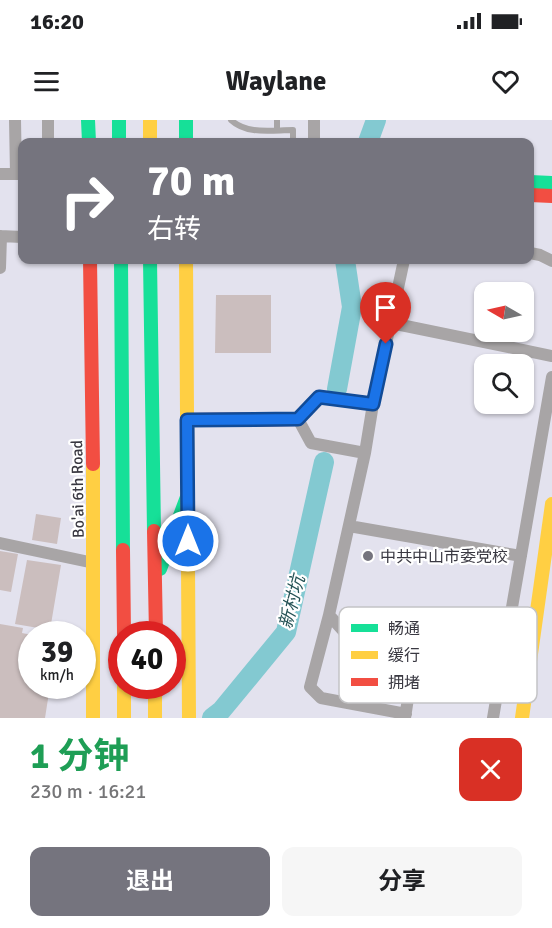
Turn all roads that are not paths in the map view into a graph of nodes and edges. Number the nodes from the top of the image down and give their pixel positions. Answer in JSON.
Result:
{"nodes":[{"id":1,"x":15,"y":120,"type":"edge"},
{"id":2,"x":48,"y":120,"type":"edge"},
{"id":3,"x":88,"y":120,"type":"edge"},
{"id":4,"x":119,"y":120,"type":"edge"},
{"id":5,"x":150,"y":120,"type":"edge"},
{"id":6,"x":186,"y":120,"type":"edge"},
{"id":7,"x":231,"y":120,"type":"edge"},
{"id":8,"x":277,"y":120,"type":"edge"},
{"id":9,"x":315,"y":120,"type":"edge"},
{"id":10,"x":277,"y":130,"type":"junction"},
{"id":11,"x":48,"y":138,"type":"edge"},
{"id":12,"x":89,"y":138,"type":"edge"},
{"id":13,"x":119,"y":138,"type":"edge"},
{"id":14,"x":150,"y":138,"type":"edge"},
{"id":15,"x":186,"y":138,"type":"edge"},
{"id":16,"x":293,"y":138,"type":"edge"},
{"id":17,"x":314,"y":138,"type":"edge"},
{"id":18,"x":18,"y":160,"type":"edge"},
{"id":19,"x":0,"y":174,"type":"edge"},
{"id":20,"x":18,"y":174,"type":"edge"},
{"id":21,"x":534,"y":182,"type":"edge"},
{"id":22,"x":552,"y":183,"type":"edge"},
{"id":23,"x":534,"y":195,"type":"edge"},
{"id":24,"x":552,"y":196,"type":"edge"},
{"id":25,"x":1,"y":236,"type":"edge"},
{"id":26,"x":18,"y":237,"type":"edge"},
{"id":27,"x":534,"y":254,"type":"edge"},
{"id":28,"x":552,"y":261,"type":"edge"},
{"id":29,"x":90,"y":264,"type":"edge"},
{"id":30,"x":120,"y":264,"type":"edge"},
{"id":31,"x":150,"y":264,"type":"edge"},
{"id":32,"x":186,"y":264,"type":"edge"},
{"id":33,"x":403,"y":264,"type":"edge"},
{"id":34,"x":0,"y":268,"type":"edge"},
{"id":35,"x":391,"y":323,"type":"junction"},
{"id":36,"x":552,"y":356,"type":"edge"},
{"id":37,"x":552,"y":377,"type":"edge"},
{"id":38,"x":373,"y":404,"type":"junction"},
{"id":39,"x":298,"y":419,"type":"junction"},
{"id":40,"x":187,"y":420,"type":"junction"},
{"id":41,"x":364,"y":453,"type":"junction"},
{"id":42,"x":188,"y":497,"type":"junction"},
{"id":43,"x":552,"y":504,"type":"edge"},
{"id":44,"x":349,"y":526,"type":"junction"},
{"id":45,"x":0,"y":543,"type":"edge"},
{"id":46,"x":521,"y":556,"type":"junction"},
{"id":47,"x":94,"y":562,"type":"junction"},
{"id":48,"x":552,"y":569,"type":"edge"},
{"id":49,"x":156,"y":582,"type":"junction"},
{"id":50,"x":512,"y":607,"type":"edge"},
{"id":51,"x":537,"y":608,"type":"edge"},
{"id":52,"x":329,"y":615,"type":"junction"},
{"id":53,"x":124,"y":621,"type":"edge"},
{"id":54,"x":156,"y":621,"type":"edge"},
{"id":55,"x":339,"y":626,"type":"edge"},
{"id":56,"x":537,"y":671,"type":"edge"},
{"id":57,"x":124,"y":699,"type":"edge"},
{"id":58,"x":155,"y":699,"type":"edge"},
{"id":59,"x":339,"y":702,"type":"edge"},
{"id":60,"x":344,"y":703,"type":"edge"},
{"id":61,"x":496,"y":703,"type":"edge"},
{"id":62,"x":524,"y":703,"type":"edge"},
{"id":63,"x":532,"y":703,"type":"edge"},
{"id":64,"x":405,"y":716,"type":"edge"},
{"id":65,"x":93,"y":718,"type":"edge"},
{"id":66,"x":124,"y":718,"type":"edge"},
{"id":67,"x":155,"y":718,"type":"edge"},
{"id":68,"x":189,"y":718,"type":"edge"},
{"id":69,"x":493,"y":718,"type":"edge"},
{"id":70,"x":522,"y":718,"type":"edge"},
{"id":71,"x":530,"y":718,"type":"edge"}],
"edges":[{"from":1,"to":18,"type":"street"},
{"from":2,"to":11,"type":"street"},
{"from":3,"to":12,"type":"main road"},
{"from":4,"to":13,"type":"main road"},
{"from":5,"to":14,"type":"main road"},
{"from":6,"to":15,"type":"main road"},
{"from":7,"to":10,"type":"lane"},
{"from":8,"to":10,"type":"lane"},
{"from":9,"to":17,"type":"street"},
{"from":10,"to":16,"type":"lane"},
{"from":19,"to":20,"type":"street"},
{"from":21,"to":22,"type":"main road"},
{"from":23,"to":24,"type":"main road"},
{"from":25,"to":26,"type":"street"},
{"from":25,"to":34,"type":"street"},
{"from":27,"to":28,"type":"street"},
{"from":29,"to":47,"type":"main road","name":"Bo'ai 6th Road"},
{"from":30,"to":53,"type":"main road"},
{"from":31,"to":49,"type":"main road"},
{"from":32,"to":40,"type":"main road"},
{"from":33,"to":35,"type":"street"},
{"from":35,"to":36,"type":"street"},
{"from":35,"to":38,"type":"street"},
{"from":37,"to":46,"type":"street"},
{"from":38,"to":39,"type":"street"},
{"from":38,"to":41,"type":"street"},
{"from":39,"to":40,"type":"main road"},
{"from":39,"to":41,"type":"street"},
{"from":40,"to":42,"type":"main road"},
{"from":41,"to":44,"type":"street"},
{"from":42,"to":49,"type":"main road"},
{"from":42,"to":68,"type":"main road"},
{"from":43,"to":51,"type":"main road"},
{"from":44,"to":46,"type":"street"},
{"from":44,"to":52,"type":"street"},
{"from":45,"to":47,"type":"street"},
{"from":46,"to":50,"type":"street"},
{"from":47,"to":65,"type":"main road","name":"Bo'ai 6th Road"},
{"from":48,"to":56,"type":"main road"},
{"from":49,"to":54,"type":"main road"},
{"from":52,"to":55,"type":"street"},
{"from":52,"to":59,"type":"street"},
{"from":57,"to":66,"type":"main road"},
{"from":58,"to":67,"type":"main road"},
{"from":60,"to":64,"type":"street"},
{"from":61,"to":69,"type":"street"},
{"from":62,"to":70,"type":"main road"},
{"from":63,"to":71,"type":"main road"}]}
